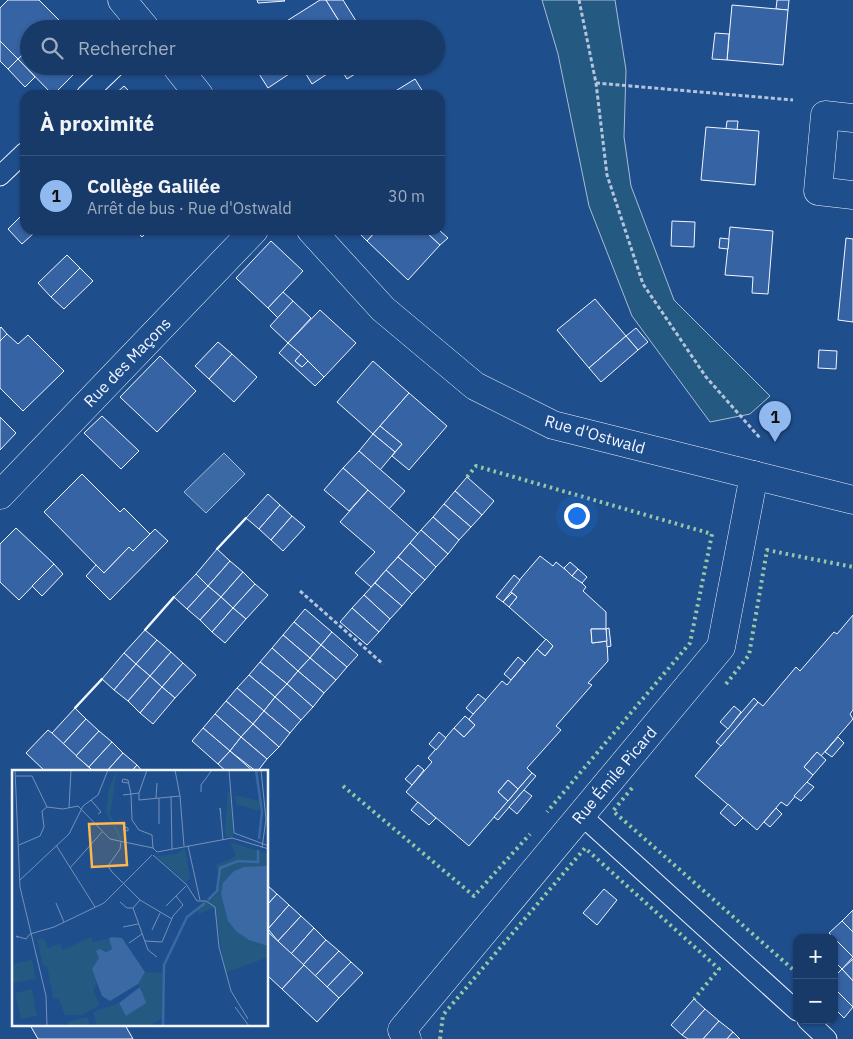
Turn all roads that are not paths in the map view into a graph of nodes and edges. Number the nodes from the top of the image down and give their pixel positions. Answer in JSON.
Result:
{"nodes":[{"id":1,"x":122,"y":0,"type":"edge"},
{"id":2,"x":139,"y":20,"type":"edge"},
{"id":3,"x":107,"y":75,"type":"edge"},
{"id":4,"x":183,"y":75,"type":"edge"},
{"id":5,"x":91,"y":90,"type":"edge"},
{"id":6,"x":195,"y":90,"type":"edge"},
{"id":7,"x":853,"y":118,"type":"edge"},
{"id":8,"x":20,"y":157,"type":"edge"},
{"id":9,"x":0,"y":176,"type":"edge"},
{"id":10,"x":853,"y":195,"type":"edge"},
{"id":11,"x":249,"y":235,"type":"edge"},
{"id":12,"x":316,"y":235,"type":"edge"},
{"id":13,"x":754,"y":475,"type":"junction"},
{"id":14,"x":0,"y":495,"type":"edge"},
{"id":15,"x":853,"y":500,"type":"edge"},
{"id":16,"x":581,"y":816,"type":"junction"},
{"id":17,"x":793,"y":1007,"type":"edge"},
{"id":18,"x":811,"y":1024,"type":"edge"},
{"id":19,"x":407,"y":1039,"type":"edge"},
{"id":20,"x":827,"y":1039,"type":"edge"}],
"edges":[{"from":1,"to":2,"type":"street"},
{"from":3,"to":5,"type":"lane"},
{"from":4,"to":6,"type":"street"},
{"from":7,"to":10,"type":"street"},
{"from":8,"to":9,"type":"lane"},
{"from":11,"to":14,"type":"street","name":"Rue des Maçons"},
{"from":12,"to":13,"type":"street","name":"Rue d'Ostwald"},
{"from":13,"to":15,"type":"street","name":"Rue d'Ostwald"},
{"from":13,"to":16,"type":"street","name":"Rue Émile Picard"},
{"from":16,"to":17,"type":"lane"},
{"from":16,"to":19,"type":"street","name":"Rue Émile Picard"},
{"from":18,"to":20,"type":"lane"}]}
